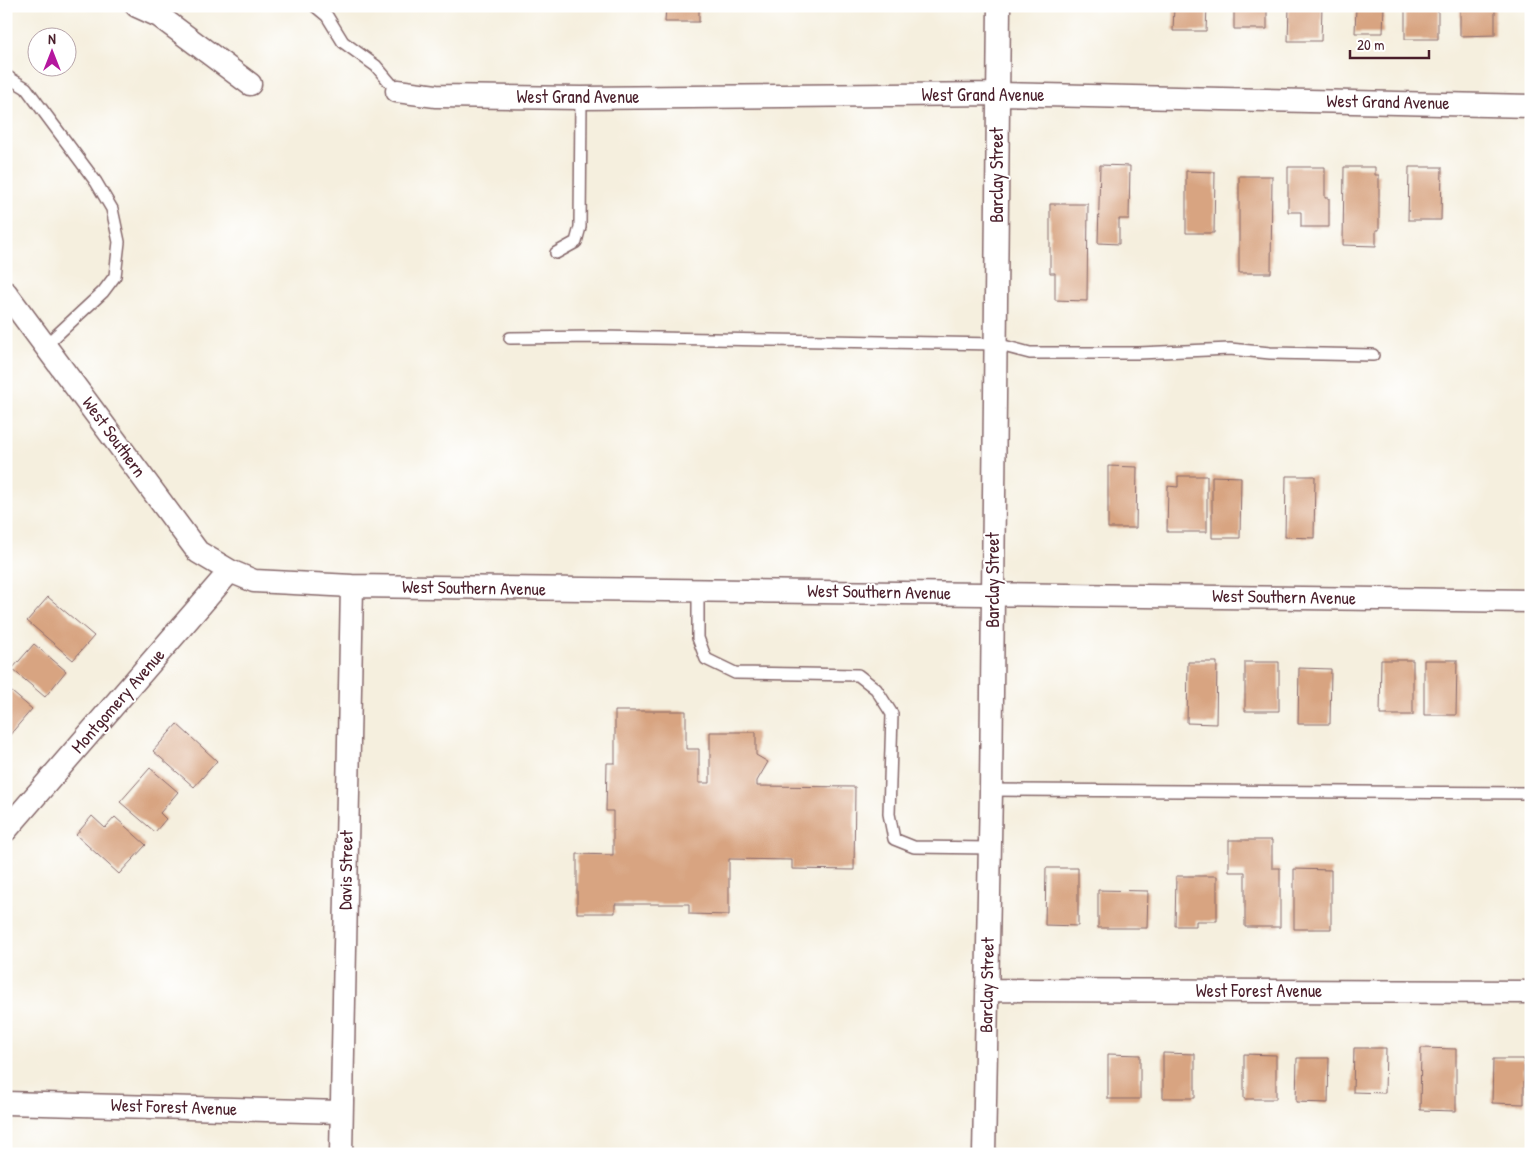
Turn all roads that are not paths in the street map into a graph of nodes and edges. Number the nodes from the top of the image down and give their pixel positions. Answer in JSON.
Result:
{"nodes":[{"id":1,"x":137,"y":6,"type":"edge"},
{"id":2,"x":316,"y":6,"type":"edge"},
{"id":3,"x":999,"y":6,"type":"edge"},
{"id":4,"x":330,"y":11,"type":"edge"},
{"id":5,"x":6,"y":76,"type":"edge"},
{"id":6,"x":250,"y":84,"type":"dead end"},
{"id":7,"x":397,"y":92,"type":"joint"},
{"id":8,"x":998,"y":94,"type":"junction"},
{"id":9,"x":582,"y":98,"type":"junction"},
{"id":10,"x":1531,"y":106,"type":"edge"},
{"id":11,"x":556,"y":253,"type":"dead end"},
{"id":12,"x":6,"y":293,"type":"edge"},
{"id":13,"x":510,"y":338,"type":"dead end"},
{"id":14,"x":996,"y":344,"type":"junction"},
{"id":15,"x":46,"y":345,"type":"junction"},
{"id":16,"x":1373,"y":355,"type":"dead end"},
{"id":17,"x":230,"y":571,"type":"junction"},
{"id":18,"x":352,"y":586,"type":"junction"},
{"id":19,"x":698,"y":590,"type":"junction"},
{"id":20,"x":993,"y":594,"type":"junction"},
{"id":21,"x":1531,"y":601,"type":"edge"},
{"id":22,"x":991,"y":790,"type":"junction"},
{"id":23,"x":1531,"y":793,"type":"edge"},
{"id":24,"x":6,"y":830,"type":"edge"},
{"id":25,"x":990,"y":848,"type":"junction"},
{"id":26,"x":987,"y":990,"type":"junction"},
{"id":27,"x":1531,"y":992,"type":"edge"},
{"id":28,"x":6,"y":1103,"type":"edge"},
{"id":29,"x":341,"y":1112,"type":"junction"},
{"id":30,"x":341,"y":1154,"type":"edge"},
{"id":31,"x":984,"y":1154,"type":"edge"}],
"edges":[{"from":1,"to":6,"type":"street"},
{"from":2,"to":4,"type":"lane"},
{"from":3,"to":8,"type":"street","name":"Barclay Street"},
{"from":4,"to":7,"type":"lane"},
{"from":5,"to":15,"type":"lane"},
{"from":7,"to":9,"type":"street","name":"West Grand Avenue"},
{"from":8,"to":9,"type":"street","name":"West Grand Avenue"},
{"from":8,"to":10,"type":"street","name":"West Grand Avenue"},
{"from":8,"to":14,"type":"street","name":"Barclay Street"},
{"from":9,"to":11,"type":"lane"},
{"from":12,"to":15,"type":"street","name":"West Southern"},
{"from":13,"to":14,"type":"lane"},
{"from":14,"to":16,"type":"lane"},
{"from":14,"to":20,"type":"street","name":"Barclay Street"},
{"from":15,"to":17,"type":"street","name":"West Southern"},
{"from":17,"to":18,"type":"street","name":"West Southern Avenue"},
{"from":17,"to":24,"type":"street","name":"Montgomery Avenue"},
{"from":18,"to":19,"type":"street","name":"West Southern Avenue"},
{"from":18,"to":29,"type":"street","name":"Davis Street"},
{"from":19,"to":20,"type":"street","name":"West Southern Avenue"},
{"from":19,"to":25,"type":"lane"},
{"from":20,"to":21,"type":"street","name":"West Southern Avenue"},
{"from":20,"to":22,"type":"street","name":"Barclay Street"},
{"from":22,"to":23,"type":"lane"},
{"from":22,"to":25,"type":"street","name":"Barclay Street"},
{"from":25,"to":26,"type":"street","name":"Barclay Street"},
{"from":26,"to":27,"type":"street","name":"West Forest Avenue"},
{"from":26,"to":31,"type":"street","name":"Barclay Street"},
{"from":28,"to":29,"type":"street","name":"West Forest Avenue"},
{"from":29,"to":30,"type":"street","name":"Davis Street"}]}
